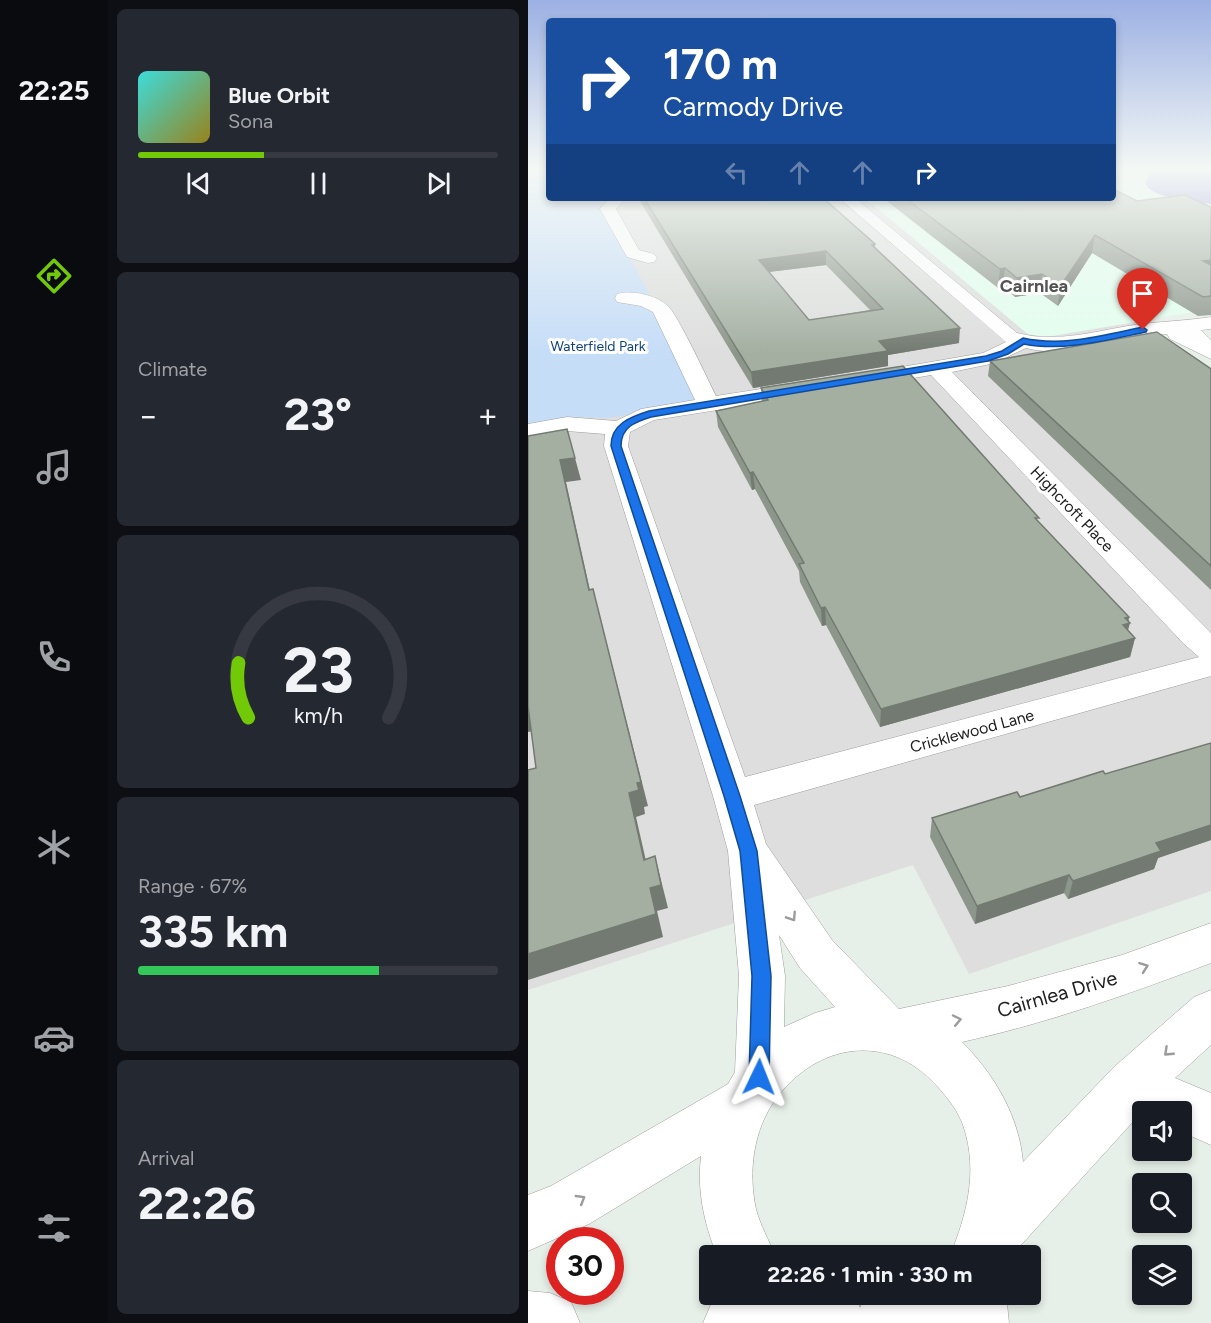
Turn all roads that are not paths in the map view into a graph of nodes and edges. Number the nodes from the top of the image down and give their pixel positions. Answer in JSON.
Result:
{"nodes":[{"id":1,"x":620,"y":230,"type":"edge"},
{"id":2,"x":883,"y":230,"type":"edge"},
{"id":3,"x":648,"y":258,"type":"dead end"},
{"id":4,"x":624,"y":298,"type":"dead end"},
{"id":5,"x":1211,"y":323,"type":"edge"},
{"id":6,"x":1190,"y":332,"type":"edge"},
{"id":7,"x":1023,"y":341,"type":"junction"},
{"id":8,"x":1211,"y":352,"type":"edge"},
{"id":9,"x":935,"y":367,"type":"junction"},
{"id":10,"x":710,"y":406,"type":"junction"},
{"id":11,"x":620,"y":428,"type":"junction"},
{"id":12,"x":528,"y":431,"type":"edge"},
{"id":13,"x":1211,"y":649,"type":"edge"},
{"id":14,"x":1211,"y":665,"type":"edge"},
{"id":15,"x":732,"y":796,"type":"junction"},
{"id":16,"x":748,"y":851,"type":"junction"},
{"id":17,"x":1211,"y":943,"type":"edge"},
{"id":18,"x":1211,"y":1013,"type":"edge"},
{"id":19,"x":892,"y":1030,"type":"junction"},
{"id":20,"x":1132,"y":1085,"type":"junction"},
{"id":21,"x":751,"y":1090,"type":"junction"},
{"id":22,"x":1211,"y":1119,"type":"edge"},
{"id":23,"x":528,"y":1223,"type":"edge"},
{"id":24,"x":741,"y":1245,"type":"edge"},
{"id":25,"x":985,"y":1245,"type":"edge"},
{"id":26,"x":996,"y":1245,"type":"edge"},
{"id":27,"x":929,"y":1305,"type":"edge"},
{"id":28,"x":979,"y":1305,"type":"edge"},
{"id":29,"x":811,"y":1314,"type":"edge"},
{"id":30,"x":528,"y":1320,"type":"edge"},
{"id":31,"x":550,"y":1323,"type":"edge"},
{"id":32,"x":733,"y":1323,"type":"edge"},
{"id":33,"x":884,"y":1323,"type":"edge"},
{"id":34,"x":979,"y":1323,"type":"edge"}],
"edges":[{"from":1,"to":3,"type":"street"},
{"from":2,"to":7,"type":"street"},
{"from":4,"to":10,"type":"street"},
{"from":5,"to":6,"type":"street"},
{"from":6,"to":7,"type":"street"},
{"from":6,"to":8,"type":"street"},
{"from":7,"to":9,"type":"street"},
{"from":9,"to":10,"type":"street"},
{"from":9,"to":13,"type":"street","name":"Highcroft Place"},
{"from":10,"to":11,"type":"street"},
{"from":11,"to":12,"type":"street"},
{"from":11,"to":15,"type":"street"},
{"from":14,"to":15,"type":"street","name":"Cricklewood Lane"},
{"from":15,"to":16,"type":"street"},
{"from":16,"to":19,"type":"street","one_way":true},
{"from":16,"to":21,"type":"street"},
{"from":19,"to":17,"type":"street","name":"Cairnlea Drive","one_way":true},
{"from":18,"to":20,"type":"street","one_way":true},
{"from":19,"to":21,"type":"street"},
{"from":19,"to":25,"type":"street"},
{"from":20,"to":22,"type":"street"},
{"from":20,"to":26,"type":"street"},
{"from":23,"to":21,"type":"street","one_way":true},
{"from":21,"to":24,"type":"street"},
{"from":27,"to":33,"type":"street"},
{"from":28,"to":34,"type":"street"},
{"from":29,"to":32,"type":"street"},
{"from":30,"to":31,"type":"street"}]}
